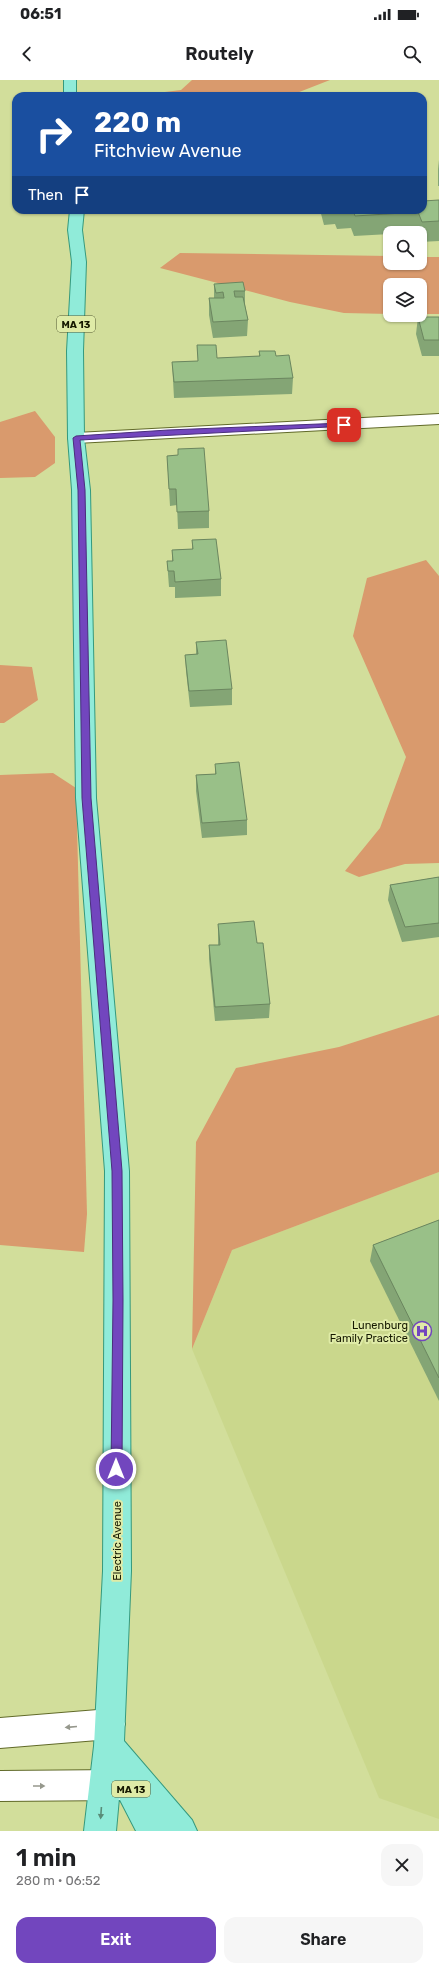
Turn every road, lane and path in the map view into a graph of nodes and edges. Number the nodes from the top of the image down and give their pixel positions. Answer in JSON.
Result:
{"nodes":[{"id":1,"x":70,"y":80,"type":"edge"},
{"id":2,"x":70,"y":92,"type":"edge"},
{"id":3,"x":77,"y":214,"type":"edge"},
{"id":4,"x":439,"y":419,"type":"edge"},
{"id":5,"x":76,"y":438,"type":"junction"},
{"id":6,"x":0,"y":1733,"type":"edge"},
{"id":7,"x":110,"y":1735,"type":"junction"},
{"id":8,"x":125,"y":1785,"type":"junction"},
{"id":9,"x":0,"y":1786,"type":"edge"},
{"id":10,"x":100,"y":1831,"type":"edge"},
{"id":11,"x":153,"y":1831,"type":"edge"},
{"id":12,"x":181,"y":1831,"type":"edge"}],
"edges":[{"from":1,"to":2,"type":"main road"},
{"from":3,"to":5,"type":"main road","name":"Electric Avenue","number":"MA 13"},
{"from":4,"to":5,"type":"street"},
{"from":5,"to":7,"type":"main road","name":"Electric Avenue","number":"MA 13"},
{"from":7,"to":6,"type":"street","one_way":true},
{"from":7,"to":8,"type":"main road","name":"Electric Avenue","number":"MA 13"},
{"from":9,"to":8,"type":"street","one_way":true},
{"from":8,"to":10,"type":"main road","number":"MA 13","one_way":true},
{"from":8,"to":11,"type":"main road","name":"Electric Avenue","number":"MA 13"},
{"from":8,"to":12,"type":"main road"}]}
